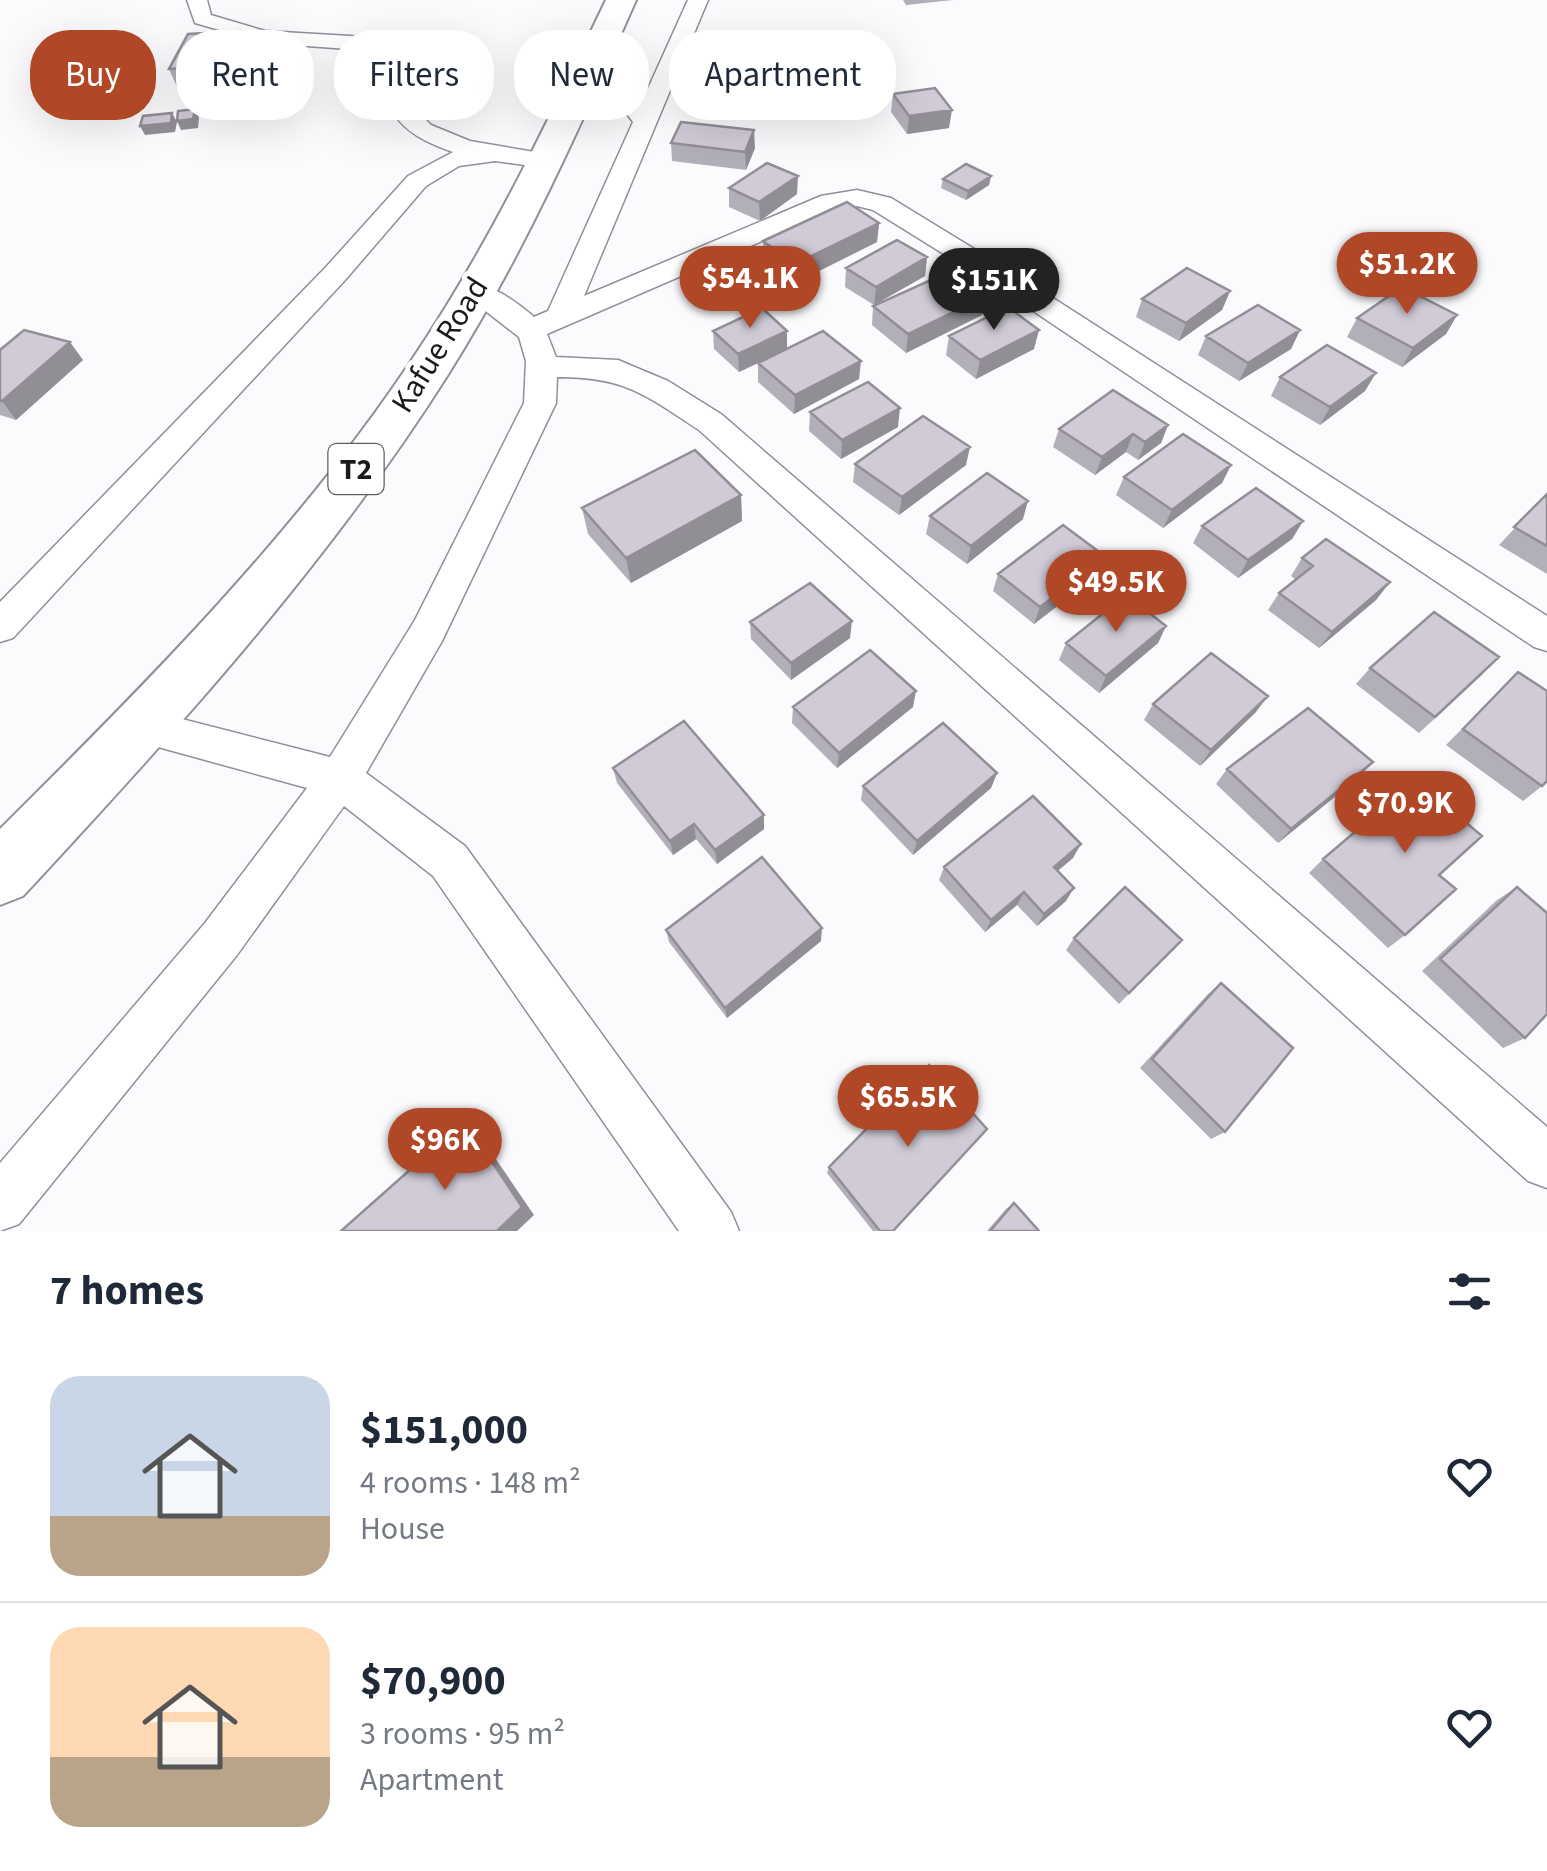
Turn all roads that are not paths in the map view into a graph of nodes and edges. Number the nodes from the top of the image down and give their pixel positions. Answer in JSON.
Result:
{"nodes":[{"id":1,"x":197,"y":0,"type":"edge"},
{"id":2,"x":621,"y":0,"type":"edge"},
{"id":3,"x":698,"y":0,"type":"edge"},
{"id":4,"x":608,"y":30,"type":"edge"},
{"id":5,"x":566,"y":120,"type":"edge"},
{"id":6,"x":646,"y":122,"type":"joint"},
{"id":7,"x":490,"y":155,"type":"junction"},
{"id":8,"x":546,"y":161,"type":"junction"},
{"id":9,"x":476,"y":292,"type":"junction"},
{"id":10,"x":546,"y":338,"type":"junction"},
{"id":11,"x":0,"y":627,"type":"edge"},
{"id":12,"x":1547,"y":636,"type":"edge"},
{"id":13,"x":144,"y":727,"type":"junction"},
{"id":14,"x":340,"y":778,"type":"junction"},
{"id":15,"x":0,"y":874,"type":"edge"},
{"id":16,"x":1547,"y":1162,"type":"edge"},
{"id":17,"x":0,"y":1205,"type":"edge"},
{"id":18,"x":712,"y":1231,"type":"edge"}],
"edges":[{"from":1,"to":7,"type":"street"},
{"from":2,"to":4,"type":"highway","name":"Kafue Road","number":"T2"},
{"from":3,"to":6,"type":"street"},
{"from":5,"to":8,"type":"highway","name":"Kafue Road","number":"T2"},
{"from":6,"to":10,"type":"street"},
{"from":7,"to":8,"type":"street"},
{"from":7,"to":11,"type":"street"},
{"from":8,"to":9,"type":"highway","name":"Kafue Road","number":"T2"},
{"from":9,"to":10,"type":"street"},
{"from":9,"to":13,"type":"highway","name":"Kafue Road","number":"T2"},
{"from":10,"to":12,"type":"street"},
{"from":10,"to":14,"type":"street"},
{"from":10,"to":16,"type":"street"},
{"from":13,"to":14,"type":"street"},
{"from":13,"to":15,"type":"highway","name":"Kafue Road","number":"T2"},
{"from":14,"to":17,"type":"street"},
{"from":14,"to":18,"type":"street"}]}
